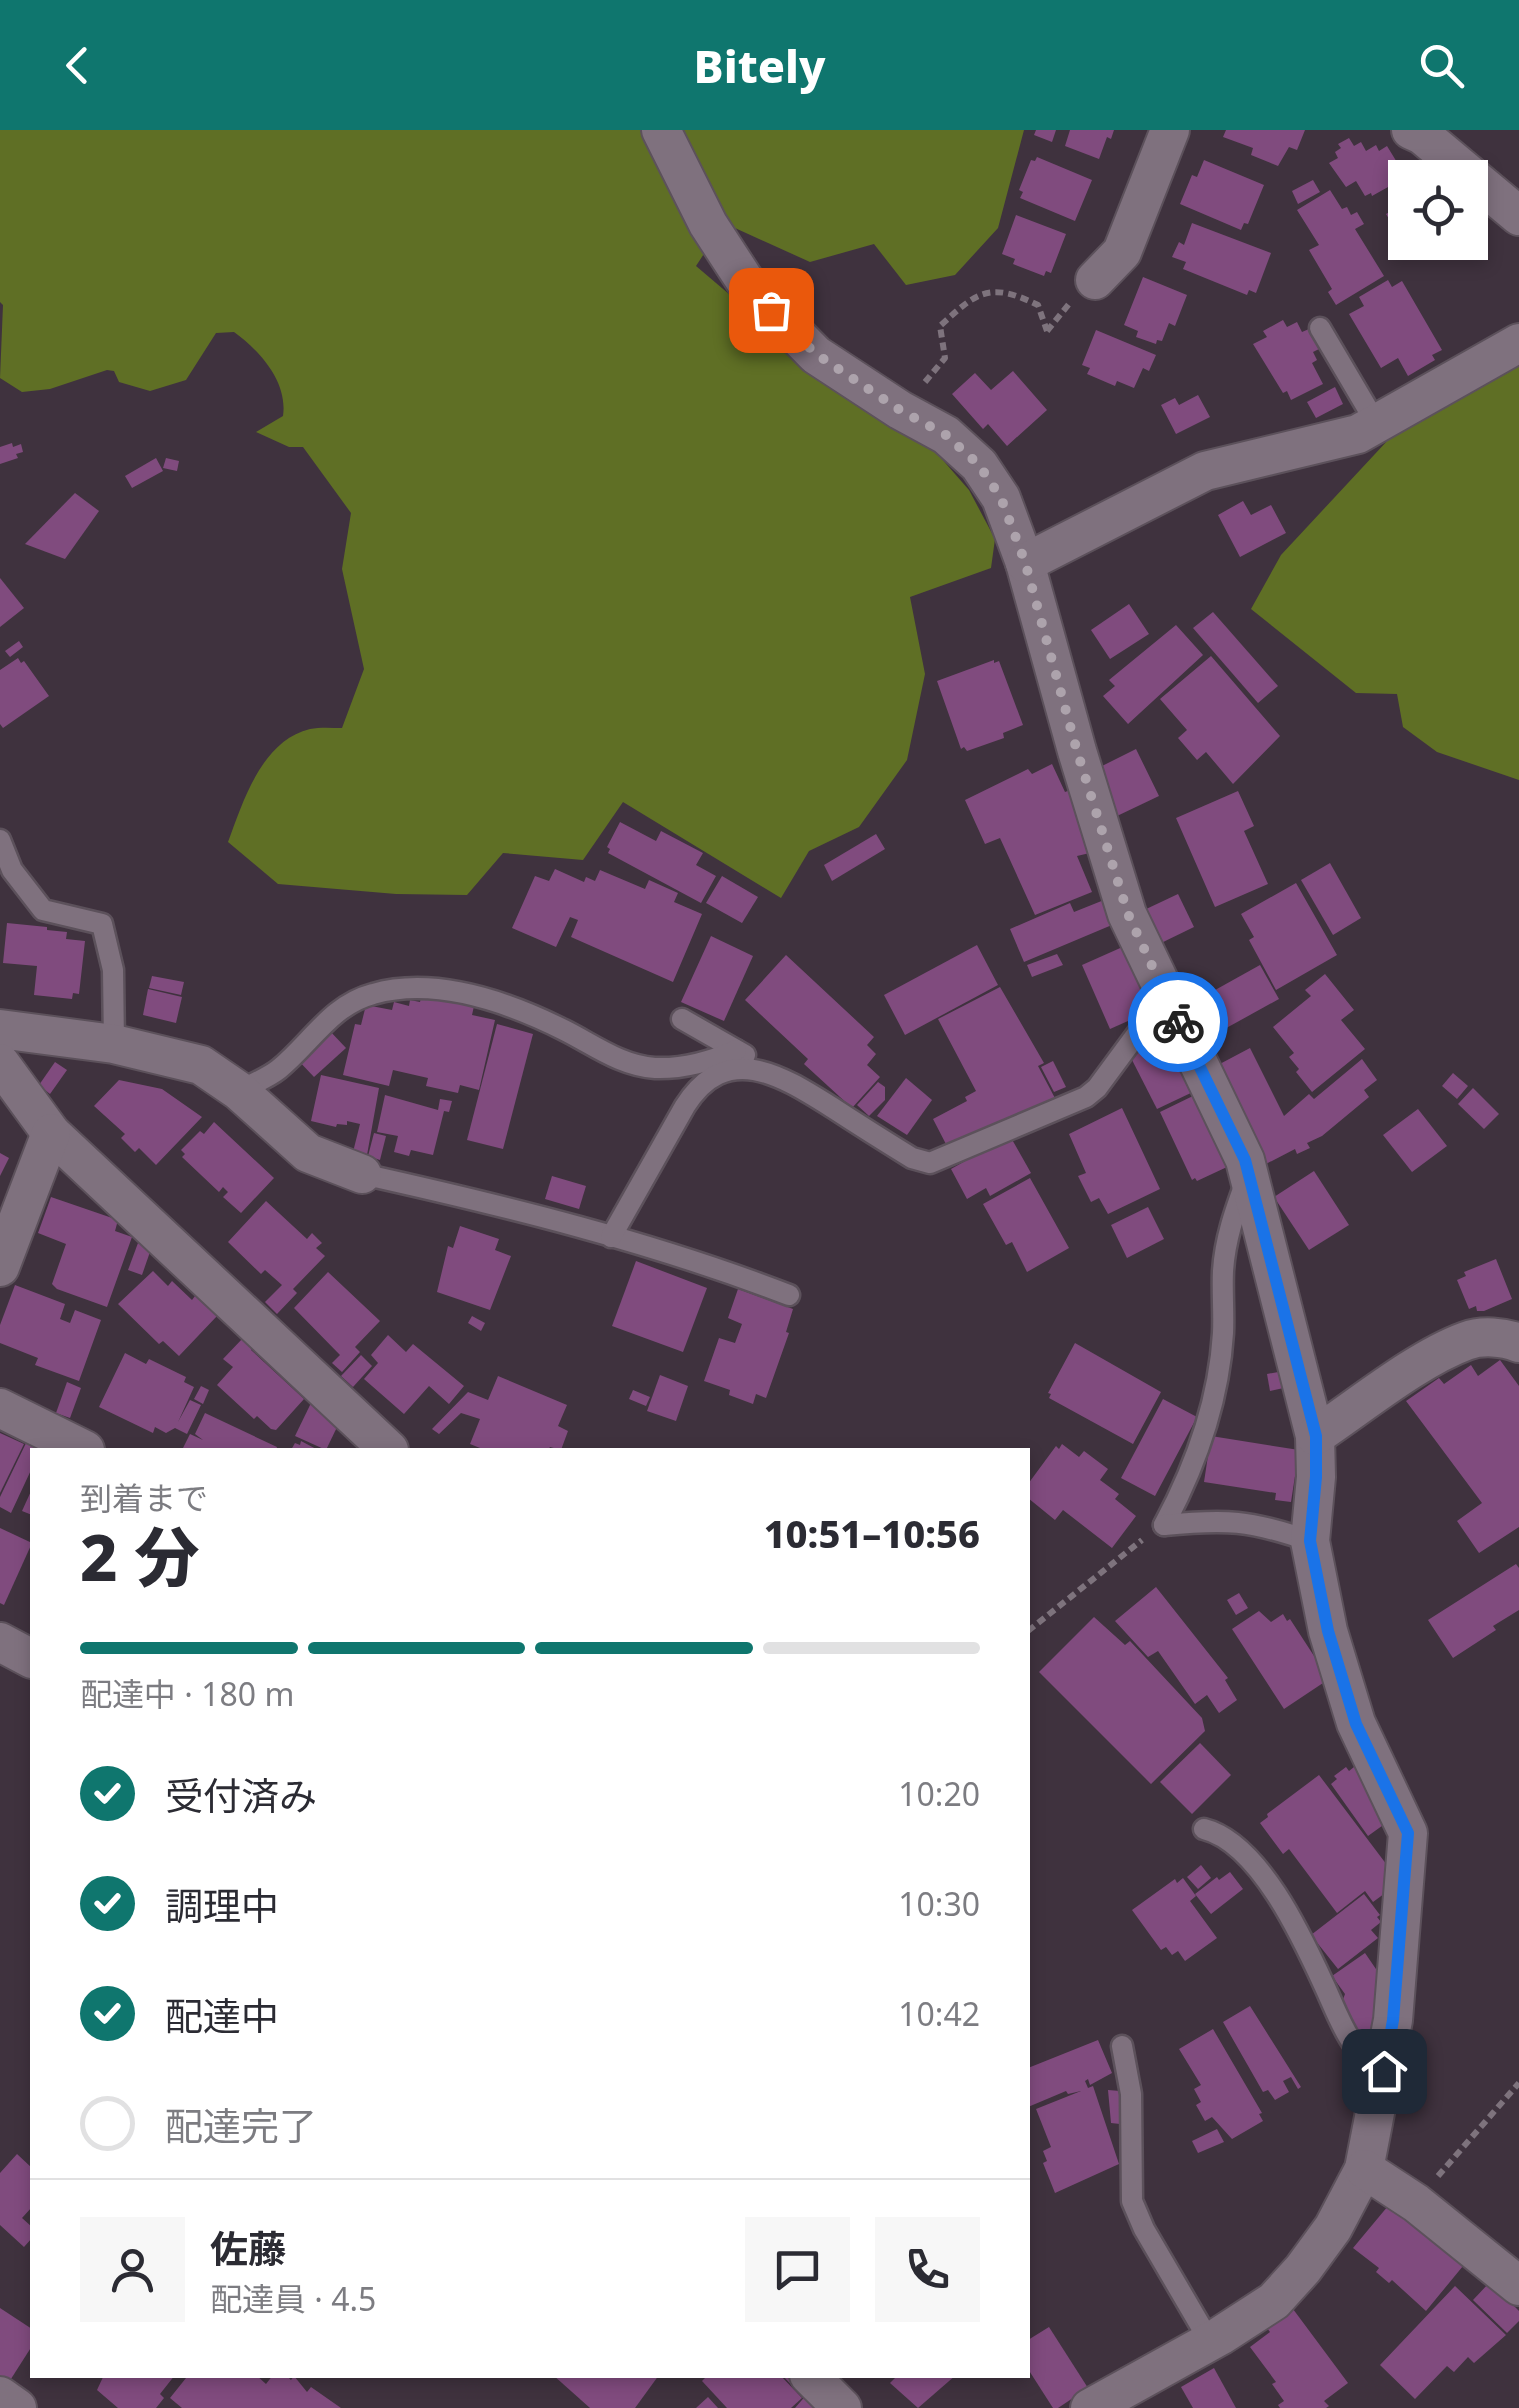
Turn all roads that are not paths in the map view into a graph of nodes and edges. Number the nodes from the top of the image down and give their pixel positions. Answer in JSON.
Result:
{"nodes":[{"id":1,"x":661,"y":130,"type":"edge"},
{"id":2,"x":1170,"y":130,"type":"edge"},
{"id":3,"x":1419,"y":132,"type":"edge"},
{"id":4,"x":1519,"y":216,"type":"edge"},
{"id":5,"x":1096,"y":280,"type":"dead end"},
{"id":6,"x":1320,"y":328,"type":"dead end"},
{"id":7,"x":1519,"y":342,"type":"edge"},
{"id":8,"x":1376,"y":423,"type":"junction"},
{"id":9,"x":1025,"y":562,"type":"junction"},
{"id":10,"x":0,"y":840,"type":"edge"},
{"id":11,"x":1173,"y":1013,"type":"junction"},
{"id":12,"x":682,"y":1018,"type":"dead end"},
{"id":13,"x":0,"y":1030,"type":"edge"},
{"id":14,"x":114,"y":1044,"type":"junction"},
{"id":15,"x":736,"y":1050,"type":"junction"},
{"id":16,"x":0,"y":1063,"type":"edge"},
{"id":17,"x":756,"y":1070,"type":"junction"},
{"id":18,"x":239,"y":1091,"type":"junction"},
{"id":19,"x":51,"y":1134,"type":"junction"},
{"id":20,"x":362,"y":1174,"type":"joint"},
{"id":21,"x":1248,"y":1174,"type":"junction"},
{"id":22,"x":611,"y":1237,"type":"junction"},
{"id":23,"x":0,"y":1268,"type":"edge"},
{"id":24,"x":790,"y":1296,"type":"dead end"},
{"id":25,"x":1519,"y":1343,"type":"edge"},
{"id":26,"x":0,"y":1408,"type":"edge"},
{"id":27,"x":1316,"y":1436,"type":"junction"},
{"id":28,"x":81,"y":1448,"type":"edge"},
{"id":29,"x":387,"y":1448,"type":"edge"},
{"id":30,"x":1310,"y":1541,"type":"junction"},
{"id":31,"x":0,"y":1642,"type":"edge"},
{"id":32,"x":30,"y":1658,"type":"edge"},
{"id":33,"x":1204,"y":1829,"type":"dead end"},
{"id":34,"x":1122,"y":2046,"type":"dead end"},
{"id":35,"x":1384,"y":2071,"type":"junction"},
{"id":36,"x":1364,"y":2169,"type":"junction"},
{"id":37,"x":1519,"y":2286,"type":"edge"},
{"id":38,"x":1210,"y":2342,"type":"junction"},
{"id":39,"x":811,"y":2378,"type":"edge"},
{"id":40,"x":0,"y":2396,"type":"edge"},
{"id":41,"x":17,"y":2408,"type":"edge"},
{"id":42,"x":842,"y":2408,"type":"edge"},
{"id":43,"x":1090,"y":2408,"type":"edge"}],
"edges":[{"from":1,"to":9,"type":"street"},
{"from":2,"to":5,"type":"street"},
{"from":3,"to":4,"type":"street"},
{"from":6,"to":8,"type":"lane"},
{"from":7,"to":8,"type":"street"},
{"from":8,"to":9,"type":"street"},
{"from":9,"to":11,"type":"street"},
{"from":10,"to":14,"type":"lane"},
{"from":11,"to":17,"type":"lane"},
{"from":11,"to":21,"type":"street"},
{"from":12,"to":15,"type":"lane"},
{"from":13,"to":14,"type":"street"},
{"from":14,"to":18,"type":"street"},
{"from":15,"to":17,"type":"lane"},
{"from":15,"to":18,"type":"lane"},
{"from":16,"to":19,"type":"street"},
{"from":17,"to":22,"type":"lane"},
{"from":18,"to":20,"type":"street"},
{"from":19,"to":23,"type":"street"},
{"from":19,"to":29,"type":"street"},
{"from":20,"to":22,"type":"lane"},
{"from":21,"to":27,"type":"street"},
{"from":21,"to":30,"type":"lane"},
{"from":22,"to":24,"type":"lane"},
{"from":25,"to":27,"type":"street"},
{"from":26,"to":28,"type":"street"},
{"from":27,"to":30,"type":"street"},
{"from":30,"to":35,"type":"street"},
{"from":31,"to":32,"type":"street"},
{"from":33,"to":35,"type":"lane"},
{"from":34,"to":38,"type":"lane"},
{"from":35,"to":36,"type":"street"},
{"from":36,"to":37,"type":"street"},
{"from":36,"to":38,"type":"street"},
{"from":38,"to":43,"type":"street"},
{"from":39,"to":42,"type":"street"},
{"from":40,"to":41,"type":"street"}]}
